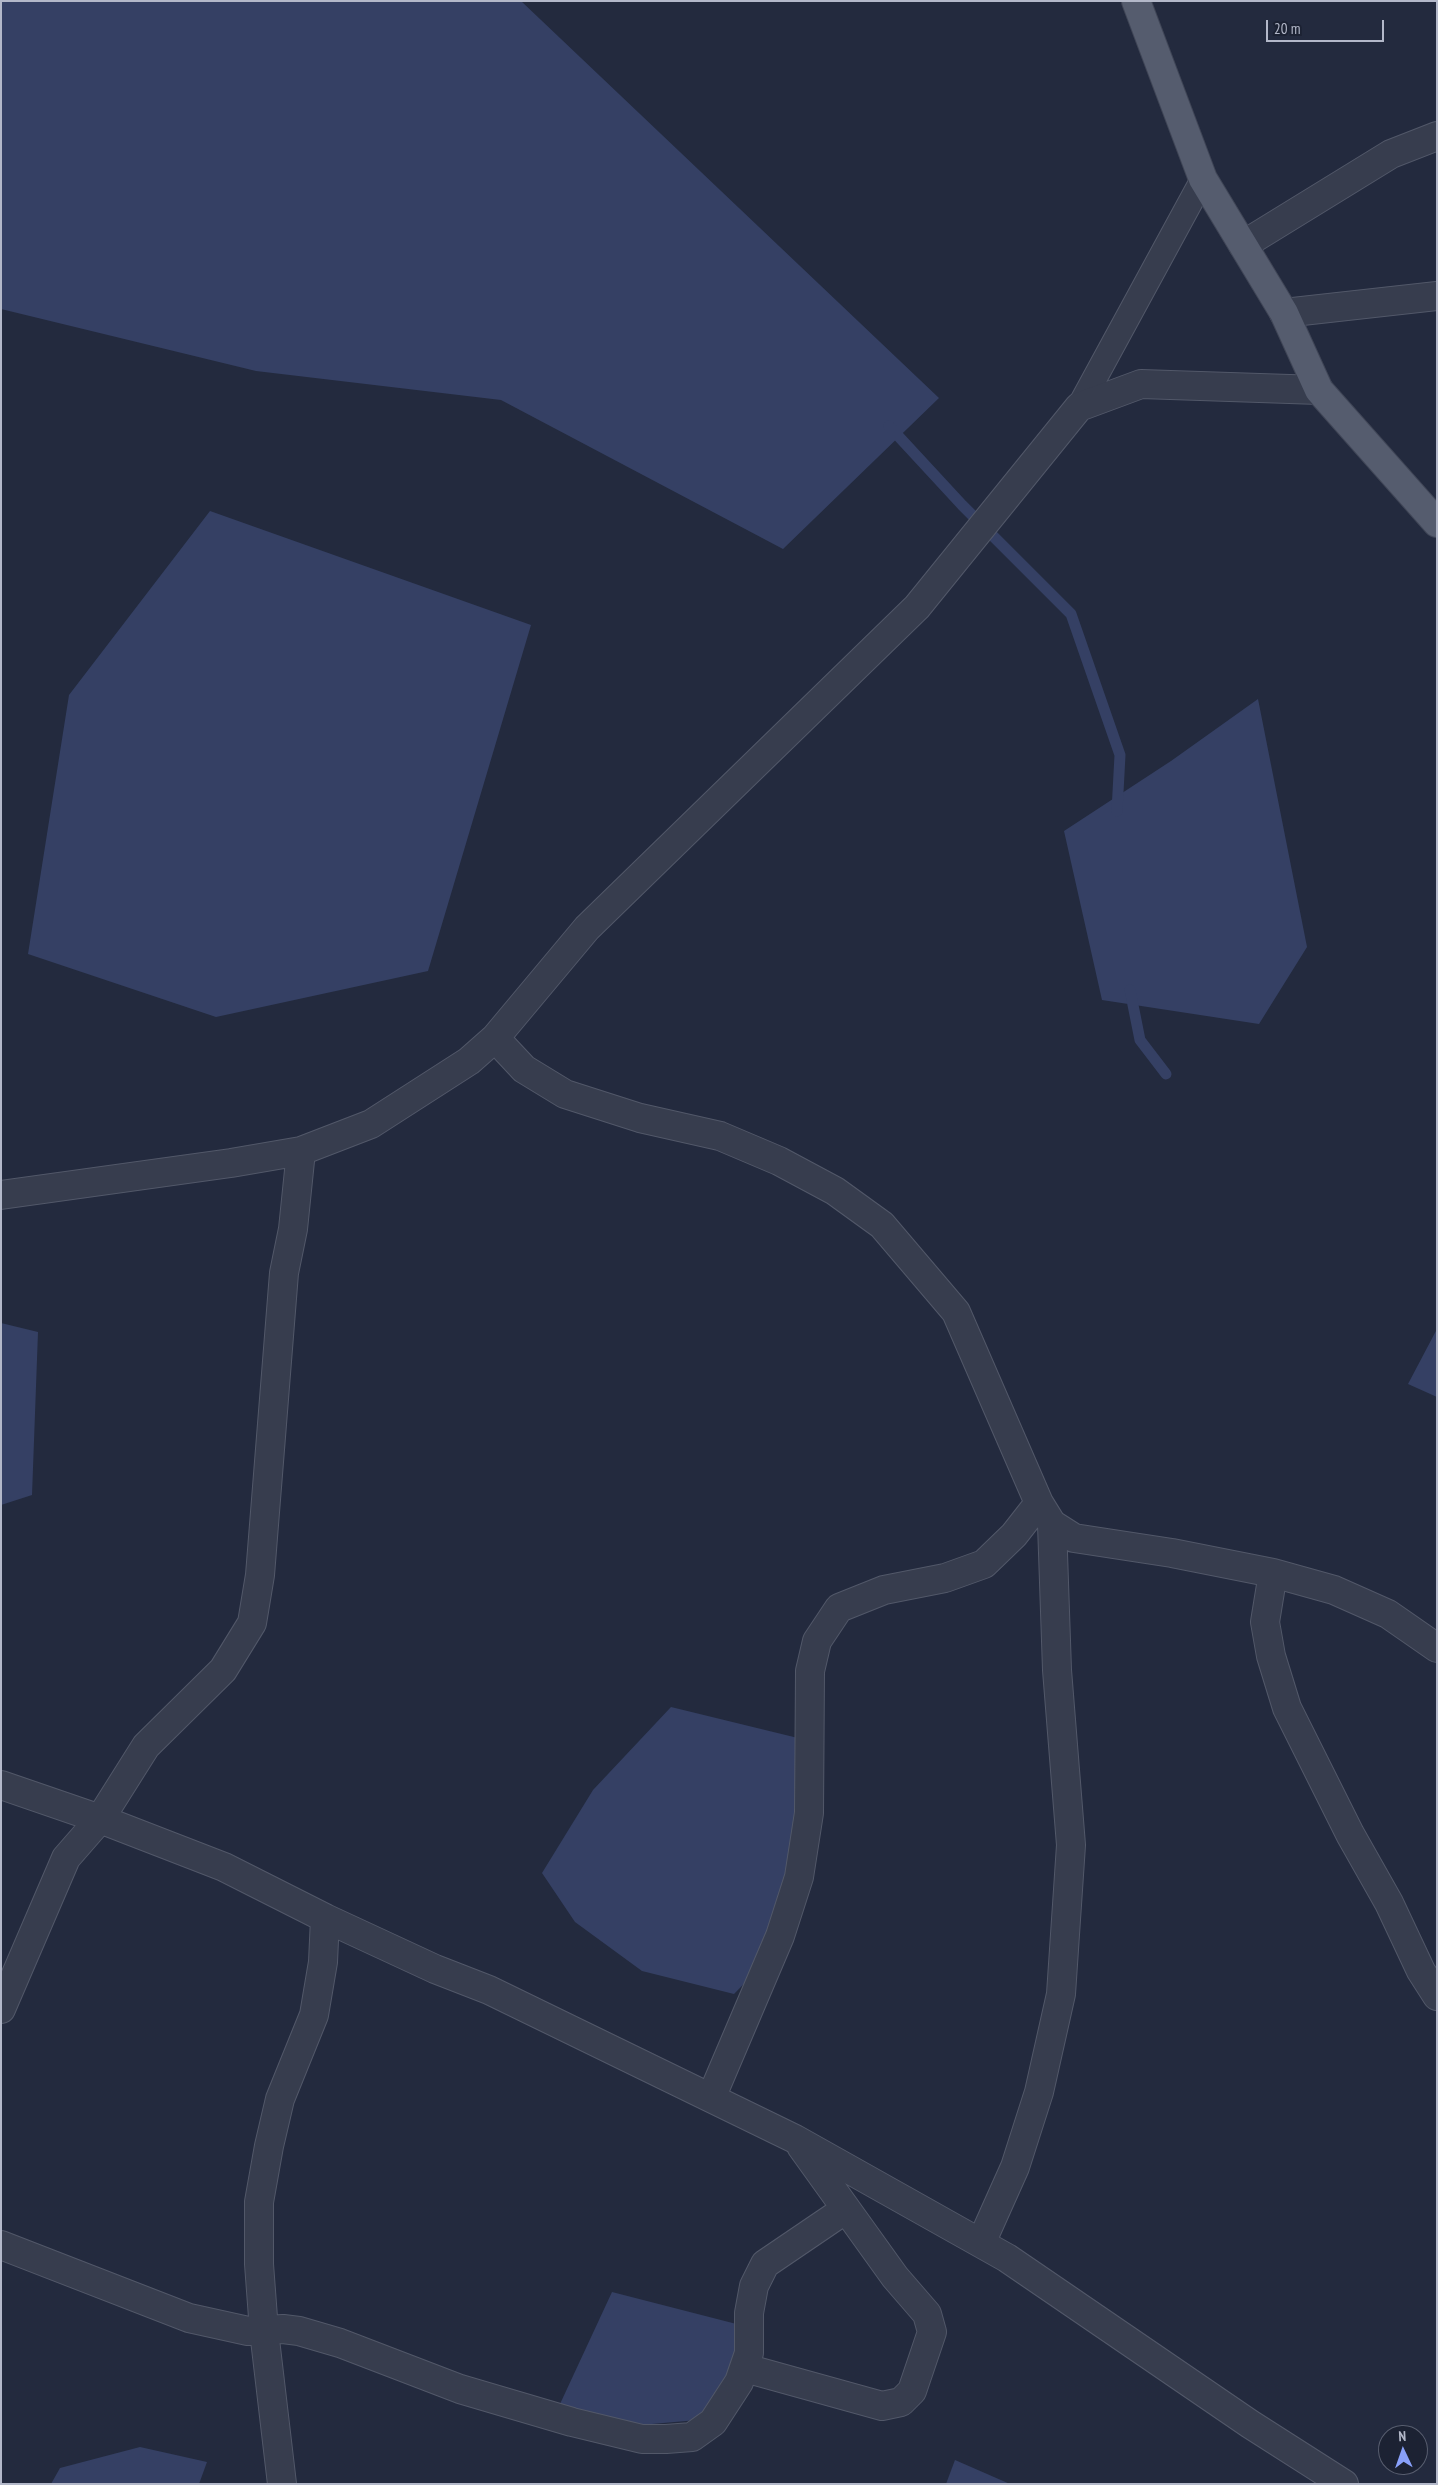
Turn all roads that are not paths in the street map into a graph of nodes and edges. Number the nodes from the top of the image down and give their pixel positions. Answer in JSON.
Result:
{"nodes":[{"id":1,"x":1136,"y":1,"type":"edge"},
{"id":2,"x":1437,"y":136,"type":"edge"},
{"id":3,"x":1203,"y":179,"type":"junction"},
{"id":4,"x":1243,"y":245,"type":"junction"},
{"id":5,"x":1437,"y":296,"type":"edge"},
{"id":6,"x":1284,"y":313,"type":"junction"},
{"id":7,"x":1319,"y":390,"type":"junction"},
{"id":8,"x":1078,"y":407,"type":"junction"},
{"id":9,"x":1437,"y":523,"type":"edge"},
{"id":10,"x":495,"y":1038,"type":"junction"},
{"id":11,"x":301,"y":1151,"type":"junction"},
{"id":12,"x":1,"y":1195,"type":"edge"},
{"id":13,"x":1046,"y":1513,"type":"junction"},
{"id":14,"x":1273,"y":1573,"type":"junction"},
{"id":15,"x":1437,"y":1648,"type":"edge"},
{"id":16,"x":1,"y":1785,"type":"edge"},
{"id":17,"x":100,"y":1819,"type":"junction"},
{"id":18,"x":325,"y":1918,"type":"junction"},
{"id":19,"x":1437,"y":1996,"type":"edge"},
{"id":20,"x":1,"y":2009,"type":"edge"},
{"id":21,"x":711,"y":2098,"type":"junction"},
{"id":22,"x":795,"y":2139,"type":"junction"},
{"id":23,"x":846,"y":2209,"type":"junction"},
{"id":24,"x":982,"y":2243,"type":"junction"},
{"id":25,"x":1,"y":2245,"type":"edge"},
{"id":26,"x":264,"y":2331,"type":"junction"},
{"id":27,"x":744,"y":2368,"type":"junction"},
{"id":28,"x":282,"y":2484,"type":"edge"},
{"id":29,"x":1344,"y":2484,"type":"edge"}],
"edges":[{"from":1,"to":3,"type":"main road"},
{"from":2,"to":4,"type":"street"},
{"from":3,"to":4,"type":"main road"},
{"from":3,"to":8,"type":"lane"},
{"from":4,"to":6,"type":"main road"},
{"from":5,"to":6,"type":"street"},
{"from":6,"to":7,"type":"main road"},
{"from":7,"to":8,"type":"street"},
{"from":7,"to":9,"type":"main road"},
{"from":8,"to":10,"type":"street"},
{"from":10,"to":11,"type":"street"},
{"from":10,"to":13,"type":"street"},
{"from":11,"to":12,"type":"street"},
{"from":11,"to":17,"type":"street"},
{"from":13,"to":14,"type":"street"},
{"from":13,"to":21,"type":"street"},
{"from":13,"to":24,"type":"street"},
{"from":14,"to":15,"type":"street"},
{"from":14,"to":19,"type":"street"},
{"from":16,"to":17,"type":"street"},
{"from":17,"to":18,"type":"street"},
{"from":17,"to":20,"type":"street"},
{"from":18,"to":21,"type":"street"},
{"from":18,"to":26,"type":"street"},
{"from":21,"to":22,"type":"street"},
{"from":22,"to":23,"type":"street"},
{"from":22,"to":24,"type":"street"},
{"from":23,"to":27,"type":"street"},
{"from":23,"to":27,"type":"street"},
{"from":24,"to":29,"type":"street"},
{"from":25,"to":26,"type":"street"},
{"from":26,"to":27,"type":"street"},
{"from":26,"to":28,"type":"street"}]}
